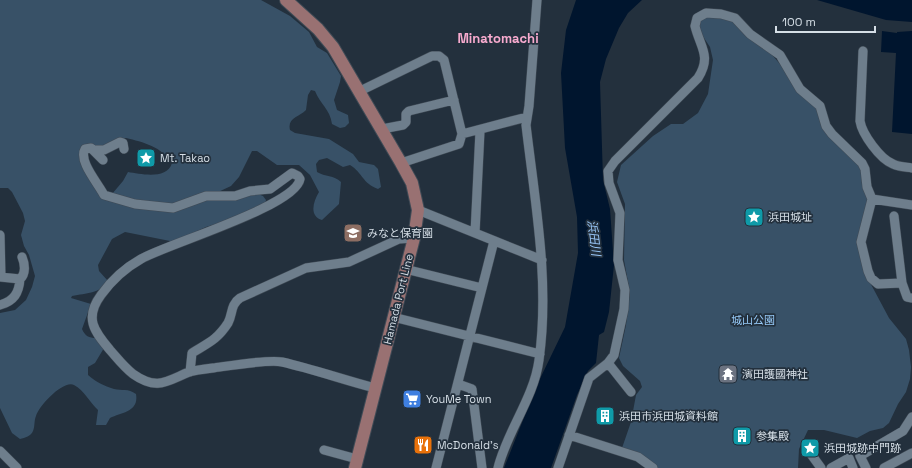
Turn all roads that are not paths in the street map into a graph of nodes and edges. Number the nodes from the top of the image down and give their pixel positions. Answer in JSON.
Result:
{"nodes":[{"id":1,"x":286,"y":0,"type":"edge"},
{"id":2,"x":537,"y":0,"type":"edge"},
{"id":3,"x":863,"y":51,"type":"dead end"},
{"id":4,"x":360,"y":91,"type":"junction"},
{"id":5,"x":454,"y":100,"type":"junction"},
{"id":6,"x":527,"y":117,"type":"junction"},
{"id":7,"x":382,"y":129,"type":"junction"},
{"id":8,"x":480,"y":130,"type":"junction"},
{"id":9,"x":462,"y":134,"type":"junction"},
{"id":10,"x":124,"y":149,"type":"dead end"},
{"id":11,"x":95,"y":150,"type":"junction"},
{"id":12,"x":103,"y":160,"type":"dead end"},
{"id":13,"x":402,"y":162,"type":"junction"},
{"id":14,"x":912,"y":168,"type":"edge"},
{"id":15,"x":872,"y":200,"type":"junction"},
{"id":16,"x":912,"y":206,"type":"edge"},
{"id":17,"x":418,"y":210,"type":"junction"},
{"id":18,"x":894,"y":216,"type":"dead end"},
{"id":19,"x":475,"y":233,"type":"junction"},
{"id":20,"x":0,"y":235,"type":"edge"},
{"id":21,"x":414,"y":238,"type":"junction"},
{"id":22,"x":494,"y":241,"type":"junction"},
{"id":23,"x":22,"y":258,"type":"dead end"},
{"id":24,"x":542,"y":260,"type":"junction"},
{"id":25,"x":405,"y":269,"type":"junction"},
{"id":26,"x":1,"y":277,"type":"edge"},
{"id":27,"x":20,"y":279,"type":"junction"},
{"id":28,"x":902,"y":283,"type":"junction"},
{"id":29,"x":482,"y":288,"type":"junction"},
{"id":30,"x":912,"y":298,"type":"edge"},
{"id":31,"x":0,"y":305,"type":"edge"},
{"id":32,"x":393,"y":317,"type":"junction"},
{"id":33,"x":470,"y":337,"type":"junction"},
{"id":34,"x":540,"y":354,"type":"junction"},
{"id":35,"x":608,"y":363,"type":"junction"},
{"id":36,"x":190,"y":372,"type":"junction"},
{"id":37,"x":458,"y":384,"type":"junction"},
{"id":38,"x":375,"y":388,"type":"junction"},
{"id":39,"x":631,"y":392,"type":"dead end"},
{"id":40,"x":912,"y":417,"type":"edge"},
{"id":41,"x":569,"y":435,"type":"junction"},
{"id":42,"x":324,"y":450,"type":"dead end"},
{"id":43,"x":808,"y":450,"type":"dead end"},
{"id":44,"x":0,"y":451,"type":"edge"},
{"id":45,"x":912,"y":453,"type":"edge"},
{"id":46,"x":356,"y":463,"type":"edge"},
{"id":47,"x":17,"y":468,"type":"edge"},
{"id":48,"x":436,"y":468,"type":"edge"},
{"id":49,"x":482,"y":468,"type":"edge"},
{"id":50,"x":498,"y":468,"type":"edge"},
{"id":51,"x":558,"y":468,"type":"edge"},
{"id":52,"x":653,"y":468,"type":"edge"},
{"id":53,"x":821,"y":468,"type":"edge"},
{"id":54,"x":831,"y":468,"type":"edge"},
{"id":55,"x":853,"y":468,"type":"edge"},
{"id":56,"x":866,"y":468,"type":"edge"},
{"id":57,"x":884,"y":468,"type":"edge"}],
"edges":[{"from":1,"to":4,"type":"main road","name":"Hamada Port Line"},
{"from":2,"to":6,"type":"street"},
{"from":3,"to":14,"type":"street"},
{"from":4,"to":5,"type":"street"},
{"from":4,"to":7,"type":"main road","name":"Hamada Port Line"},
{"from":5,"to":7,"type":"street"},
{"from":5,"to":9,"type":"street"},
{"from":6,"to":8,"type":"street"},
{"from":6,"to":24,"type":"street"},
{"from":7,"to":13,"type":"main road","name":"Hamada Port Line"},
{"from":8,"to":9,"type":"street"},
{"from":8,"to":19,"type":"street"},
{"from":9,"to":13,"type":"street"},
{"from":10,"to":11,"type":"street"},
{"from":11,"to":12,"type":"street"},
{"from":11,"to":36,"type":"street"},
{"from":13,"to":17,"type":"main road","name":"Hamada Port Line"},
{"from":15,"to":16,"type":"street"},
{"from":15,"to":28,"type":"street"},
{"from":15,"to":35,"type":"street"},
{"from":17,"to":19,"type":"street"},
{"from":17,"to":21,"type":"main road","name":"Hamada Port Line"},
{"from":18,"to":28,"type":"street"},
{"from":19,"to":22,"type":"street"},
{"from":20,"to":26,"type":"street"},
{"from":21,"to":25,"type":"main road","name":"Hamada Port Line"},
{"from":21,"to":36,"type":"street"},
{"from":22,"to":24,"type":"street"},
{"from":22,"to":29,"type":"street"},
{"from":23,"to":27,"type":"street"},
{"from":24,"to":34,"type":"street"},
{"from":25,"to":29,"type":"street"},
{"from":25,"to":32,"type":"main road","name":"Hamada Port Line"},
{"from":26,"to":27,"type":"street"},
{"from":27,"to":31,"type":"street"},
{"from":28,"to":30,"type":"street"},
{"from":29,"to":33,"type":"street"},
{"from":32,"to":33,"type":"street"},
{"from":32,"to":38,"type":"main road","name":"Hamada Port Line"},
{"from":33,"to":34,"type":"street"},
{"from":33,"to":37,"type":"street"},
{"from":34,"to":50,"type":"street"},
{"from":35,"to":39,"type":"street"},
{"from":35,"to":41,"type":"street"},
{"from":36,"to":38,"type":"street"},
{"from":37,"to":48,"type":"street"},
{"from":37,"to":49,"type":"street"},
{"from":38,"to":46,"type":"main road","name":"Hamada Port Line"},
{"from":40,"to":56,"type":"street"},
{"from":41,"to":51,"type":"street"},
{"from":41,"to":52,"type":"street"},
{"from":42,"to":46,"type":"street"},
{"from":43,"to":53,"type":"street"},
{"from":44,"to":47,"type":"street"},
{"from":45,"to":57,"type":"street"},
{"from":54,"to":55,"type":"street"}]}
